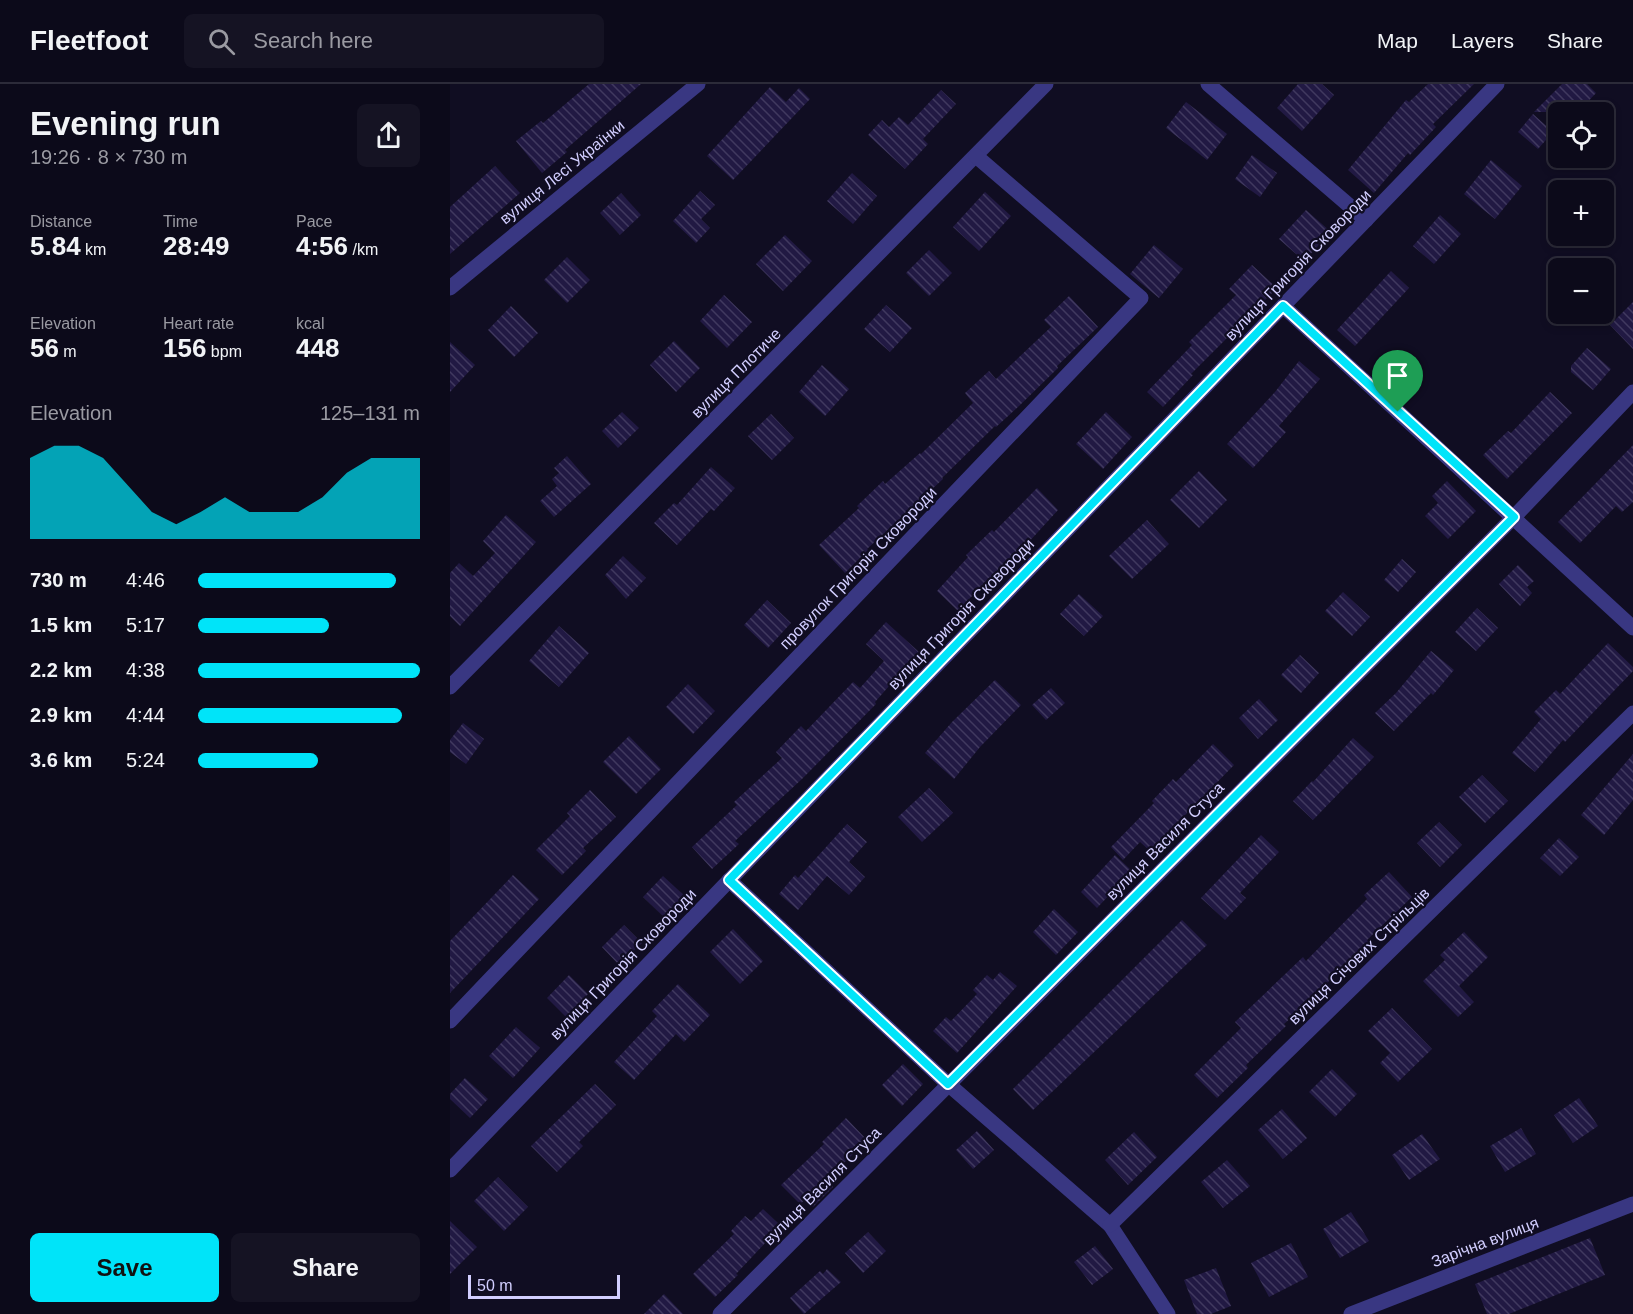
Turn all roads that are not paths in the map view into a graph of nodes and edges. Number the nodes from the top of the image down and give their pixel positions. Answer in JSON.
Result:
{"nodes":[{"id":1,"x":698,"y":84,"type":"edge"},
{"id":2,"x":1046,"y":84,"type":"edge"},
{"id":3,"x":1208,"y":84,"type":"edge"},
{"id":4,"x":1497,"y":84,"type":"edge"},
{"id":5,"x":976,"y":156,"type":"junction"},
{"id":6,"x":1366,"y":220,"type":"junction"},
{"id":7,"x":450,"y":288,"type":"edge"},
{"id":8,"x":1283,"y":306,"type":"junction"},
{"id":9,"x":1633,"y":392,"type":"edge"},
{"id":10,"x":1514,"y":517,"type":"junction"},
{"id":11,"x":1633,"y":628,"type":"edge"},
{"id":12,"x":450,"y":687,"type":"edge"},
{"id":13,"x":1633,"y":713,"type":"edge"},
{"id":14,"x":729,"y":880,"type":"junction"},
{"id":15,"x":450,"y":1021,"type":"edge"},
{"id":16,"x":948,"y":1084,"type":"junction"},
{"id":17,"x":450,"y":1170,"type":"edge"},
{"id":18,"x":1633,"y":1204,"type":"edge"},
{"id":19,"x":1110,"y":1225,"type":"junction"},
{"id":20,"x":720,"y":1314,"type":"edge"},
{"id":21,"x":1168,"y":1314,"type":"edge"},
{"id":22,"x":1351,"y":1314,"type":"edge"}],
"edges":[{"from":1,"to":7,"type":"street","name":"вулиця Лесі Українки"},
{"from":2,"to":5,"type":"street","name":"вулиця Плотиче"},
{"from":3,"to":6,"type":"street"},
{"from":4,"to":6,"type":"street","name":"вулиця Григорія Сковороди"},
{"from":5,"to":12,"type":"street","name":"вулиця Плотиче"},
{"from":5,"to":15,"type":"street","name":"провулок Григорія Сковороди"},
{"from":6,"to":8,"type":"street","name":"вулиця Григорія Сковороди"},
{"from":8,"to":10,"type":"street"},
{"from":8,"to":14,"type":"street","name":"вулиця Григорія Сковороди"},
{"from":9,"to":10,"type":"street","name":"вулиця Василя Стуса"},
{"from":10,"to":11,"type":"street"},
{"from":10,"to":16,"type":"street","name":"вулиця Василя Стуса"},
{"from":13,"to":19,"type":"street","name":"вулиця Січових Стрільців"},
{"from":14,"to":16,"type":"street"},
{"from":14,"to":17,"type":"street","name":"вулиця Григорія Сковороди"},
{"from":16,"to":19,"type":"street"},
{"from":16,"to":20,"type":"street","name":"вулиця Василя Стуса"},
{"from":18,"to":22,"type":"street","name":"Зарічна вулиця"},
{"from":19,"to":21,"type":"street"}]}
